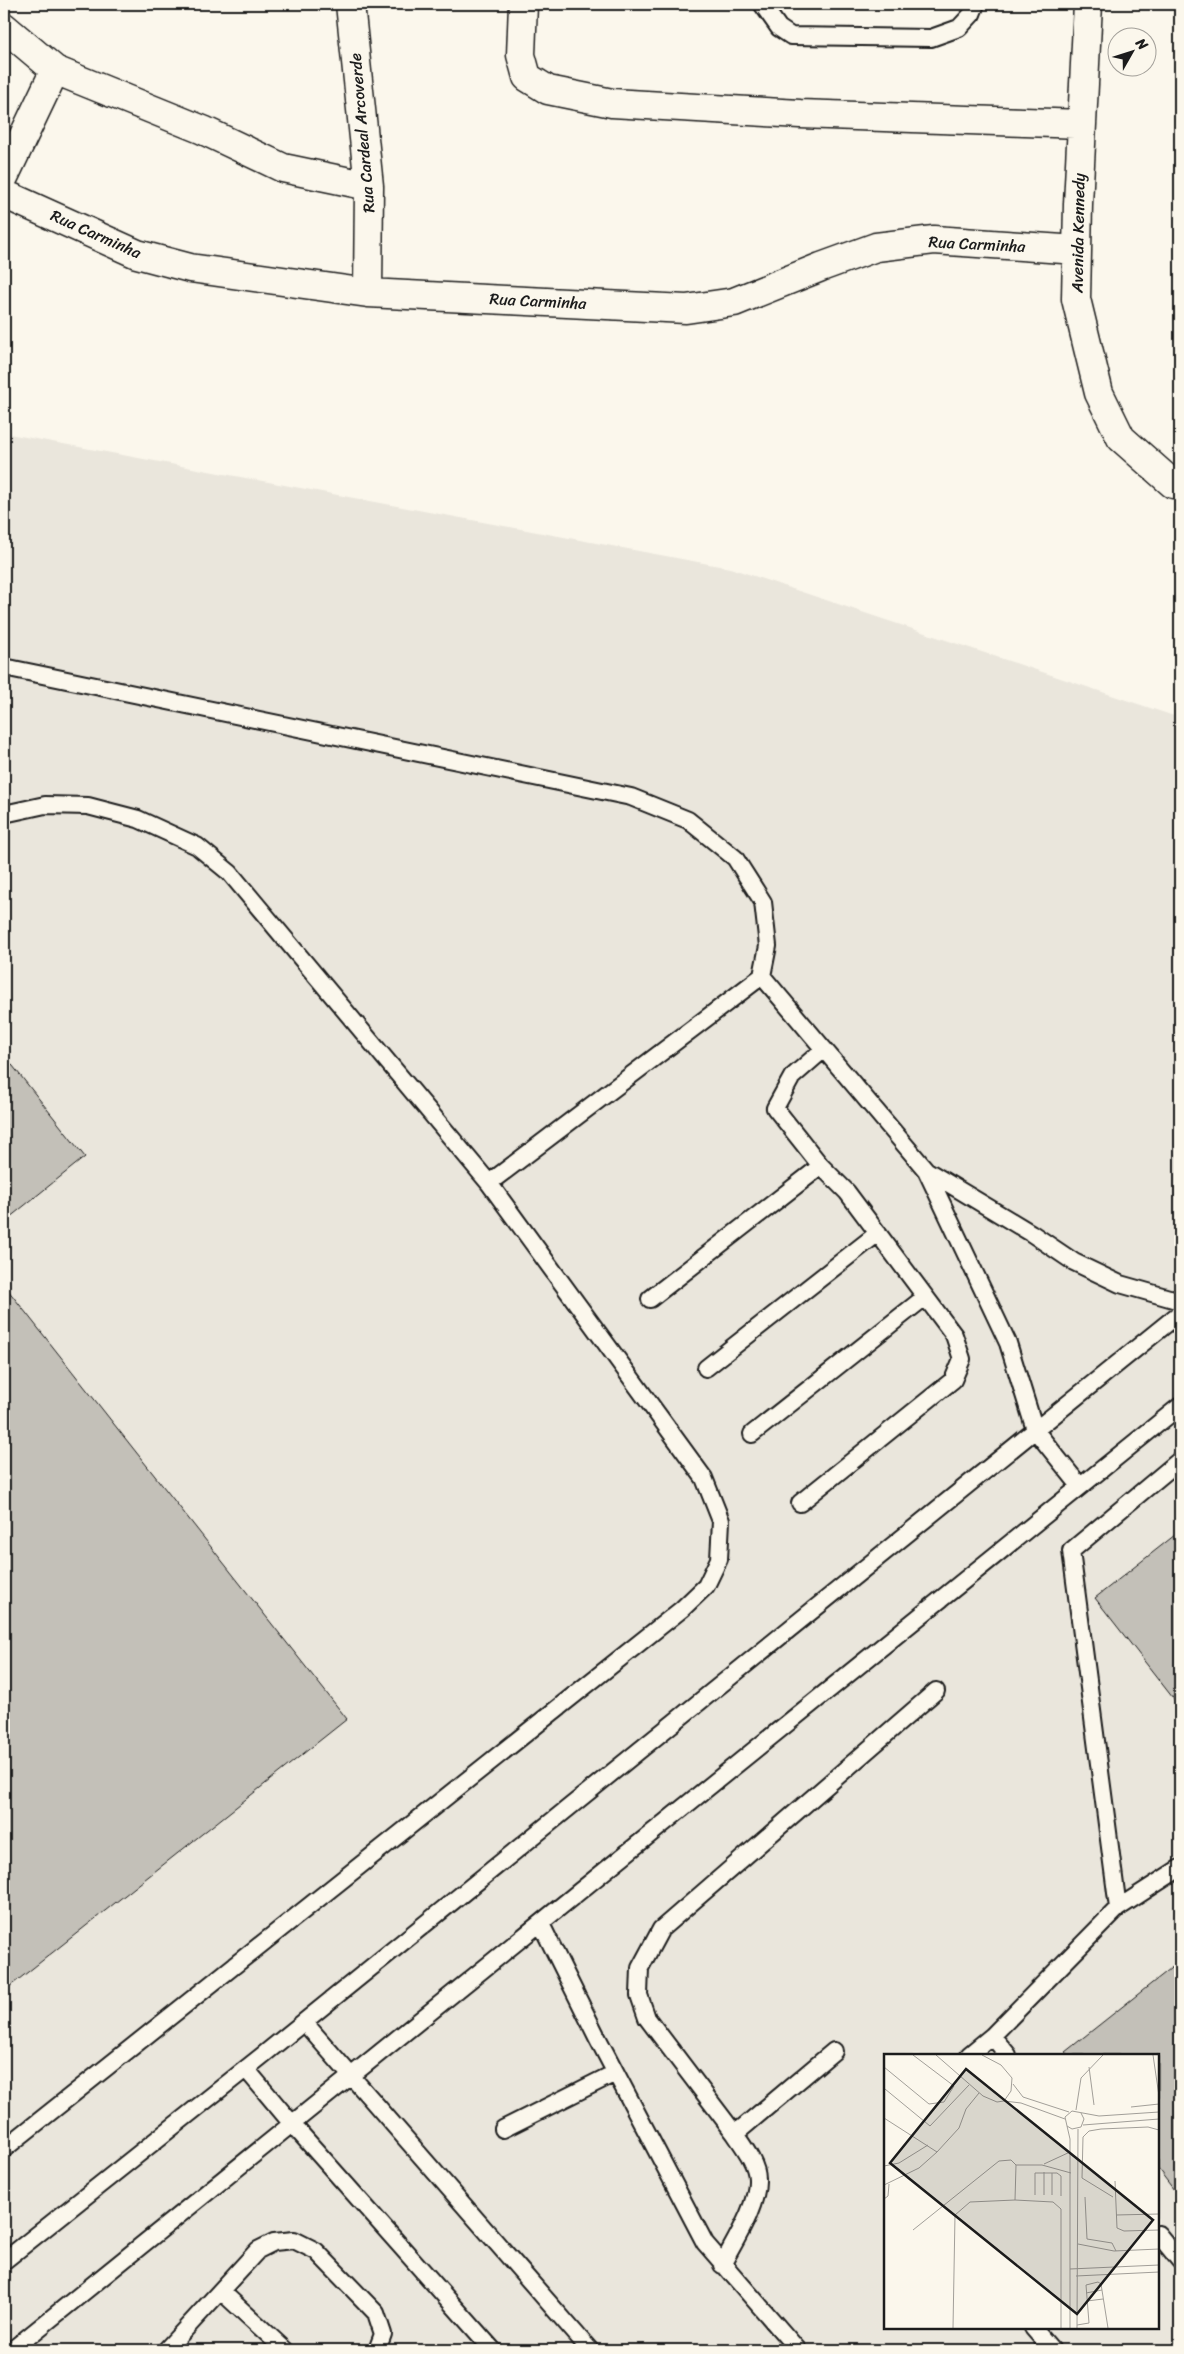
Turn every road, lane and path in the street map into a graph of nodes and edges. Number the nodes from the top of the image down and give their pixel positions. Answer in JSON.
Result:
{"nodes":[{"id":1,"x":350,"y":4,"type":"edge"},
{"id":2,"x":523,"y":4,"type":"edge"},
{"id":3,"x":762,"y":4,"type":"edge"},
{"id":4,"x":976,"y":4,"type":"edge"},
{"id":5,"x":1088,"y":4,"type":"edge"},
{"id":6,"x":4,"y":27,"type":"edge"},
{"id":7,"x":55,"y":70,"type":"junction"},
{"id":8,"x":1082,"y":124,"type":"junction"},
{"id":9,"x":4,"y":177,"type":"edge"},
{"id":10,"x":369,"y":186,"type":"junction"},
{"id":11,"x":4,"y":194,"type":"edge"},
{"id":12,"x":1077,"y":250,"type":"junction"},
{"id":13,"x":368,"y":293,"type":"junction"},
{"id":14,"x":1178,"y":487,"type":"edge"},
{"id":15,"x":4,"y":667,"type":"edge"},
{"id":16,"x":4,"y":814,"type":"edge"},
{"id":17,"x":762,"y":976,"type":"junction"},
{"id":18,"x":824,"y":1049,"type":"junction"},
{"id":19,"x":821,"y":1166,"type":"junction"},
{"id":20,"x":926,"y":1170,"type":"junction"},
{"id":21,"x":489,"y":1183,"type":"junction"},
{"id":22,"x":878,"y":1233,"type":"junction"},
{"id":23,"x":925,"y":1297,"type":"junction"},
{"id":24,"x":650,"y":1299,"type":"dead end"},
{"id":25,"x":1180,"y":1301,"type":"edge"},
{"id":26,"x":1180,"y":1313,"type":"edge"},
{"id":27,"x":706,"y":1368,"type":"dead end"},
{"id":28,"x":1180,"y":1406,"type":"edge"},
{"id":29,"x":1035,"y":1430,"type":"junction"},
{"id":30,"x":752,"y":1434,"type":"dead end"},
{"id":31,"x":1180,"y":1460,"type":"edge"},
{"id":32,"x":1080,"y":1486,"type":"junction"},
{"id":33,"x":800,"y":1503,"type":"dead end"},
{"id":34,"x":936,"y":1691,"type":"dead end"},
{"id":35,"x":1180,"y":1868,"type":"edge"},
{"id":36,"x":1118,"y":1908,"type":"junction"},
{"id":37,"x":541,"y":1924,"type":"junction"},
{"id":38,"x":304,"y":2022,"type":"junction"},
{"id":39,"x":992,"y":2036,"type":"junction"},
{"id":40,"x":834,"y":2051,"type":"dead end"},
{"id":41,"x":970,"y":2054,"type":"edge"},
{"id":42,"x":1007,"y":2054,"type":"edge"},
{"id":43,"x":246,"y":2069,"type":"junction"},
{"id":44,"x":615,"y":2073,"type":"junction"},
{"id":45,"x":351,"y":2077,"type":"junction"},
{"id":46,"x":292,"y":2124,"type":"junction"},
{"id":47,"x":503,"y":2129,"type":"dead end"},
{"id":48,"x":735,"y":2134,"type":"junction"},
{"id":49,"x":4,"y":2150,"type":"edge"},
{"id":50,"x":1159,"y":2235,"type":"edge"},
{"id":51,"x":4,"y":2261,"type":"edge"},
{"id":52,"x":1180,"y":2261,"type":"edge"},
{"id":53,"x":722,"y":2265,"type":"junction"},
{"id":54,"x":221,"y":2291,"type":"junction"},
{"id":55,"x":1035,"y":2329,"type":"edge"},
{"id":56,"x":12,"y":2350,"type":"edge"},
{"id":57,"x":166,"y":2350,"type":"edge"},
{"id":58,"x":285,"y":2350,"type":"edge"},
{"id":59,"x":377,"y":2350,"type":"edge"},
{"id":60,"x":493,"y":2350,"type":"edge"},
{"id":61,"x":590,"y":2350,"type":"edge"},
{"id":62,"x":798,"y":2350,"type":"edge"},
{"id":63,"x":1052,"y":2350,"type":"edge"}],
"edges":[{"from":1,"to":10,"type":"street","name":"Rua Cardeal Arcoverde"},
{"from":2,"to":8,"type":"street"},
{"from":3,"to":4,"type":"lane"},
{"from":5,"to":8,"type":"street","name":"Avenida Kennedy"},
{"from":6,"to":7,"type":"street"},
{"from":7,"to":9,"type":"street"},
{"from":7,"to":10,"type":"street"},
{"from":8,"to":12,"type":"street","name":"Avenida Kennedy"},
{"from":10,"to":13,"type":"street","name":"Rua Cardeal Arcoverde"},
{"from":11,"to":13,"type":"street","name":"Rua Carminha"},
{"from":12,"to":13,"type":"street","name":"Rua Carminha"},
{"from":12,"to":14,"type":"street","name":"Avenida Kennedy"},
{"from":15,"to":17,"type":"lane"},
{"from":16,"to":21,"type":"lane"},
{"from":17,"to":18,"type":"lane"},
{"from":17,"to":21,"type":"lane"},
{"from":18,"to":19,"type":"lane"},
{"from":18,"to":20,"type":"lane"},
{"from":19,"to":22,"type":"lane"},
{"from":19,"to":24,"type":"lane"},
{"from":20,"to":25,"type":"lane"},
{"from":20,"to":29,"type":"lane"},
{"from":21,"to":49,"type":"lane"},
{"from":22,"to":23,"type":"lane"},
{"from":22,"to":27,"type":"lane"},
{"from":23,"to":30,"type":"lane"},
{"from":23,"to":33,"type":"lane"},
{"from":26,"to":29,"type":"lane"},
{"from":28,"to":32,"type":"lane"},
{"from":29,"to":32,"type":"lane"},
{"from":29,"to":38,"type":"lane"},
{"from":31,"to":36,"type":"lane"},
{"from":32,"to":37,"type":"lane"},
{"from":34,"to":48,"type":"lane"},
{"from":35,"to":36,"type":"lane"},
{"from":36,"to":39,"type":"lane"},
{"from":37,"to":44,"type":"lane"},
{"from":37,"to":45,"type":"lane"},
{"from":38,"to":43,"type":"lane"},
{"from":38,"to":45,"type":"lane"},
{"from":39,"to":41,"type":"lane"},
{"from":39,"to":42,"type":"lane"},
{"from":40,"to":48,"type":"lane"},
{"from":43,"to":46,"type":"lane"},
{"from":43,"to":51,"type":"lane"},
{"from":44,"to":47,"type":"lane"},
{"from":44,"to":53,"type":"lane"},
{"from":45,"to":46,"type":"lane"},
{"from":45,"to":61,"type":"lane"},
{"from":46,"to":56,"type":"lane"},
{"from":46,"to":60,"type":"lane"},
{"from":48,"to":53,"type":"lane"},
{"from":50,"to":52,"type":"lane"},
{"from":53,"to":62,"type":"lane"},
{"from":54,"to":57,"type":"lane"},
{"from":54,"to":58,"type":"lane"},
{"from":54,"to":59,"type":"lane"},
{"from":55,"to":63,"type":"lane"}]}
